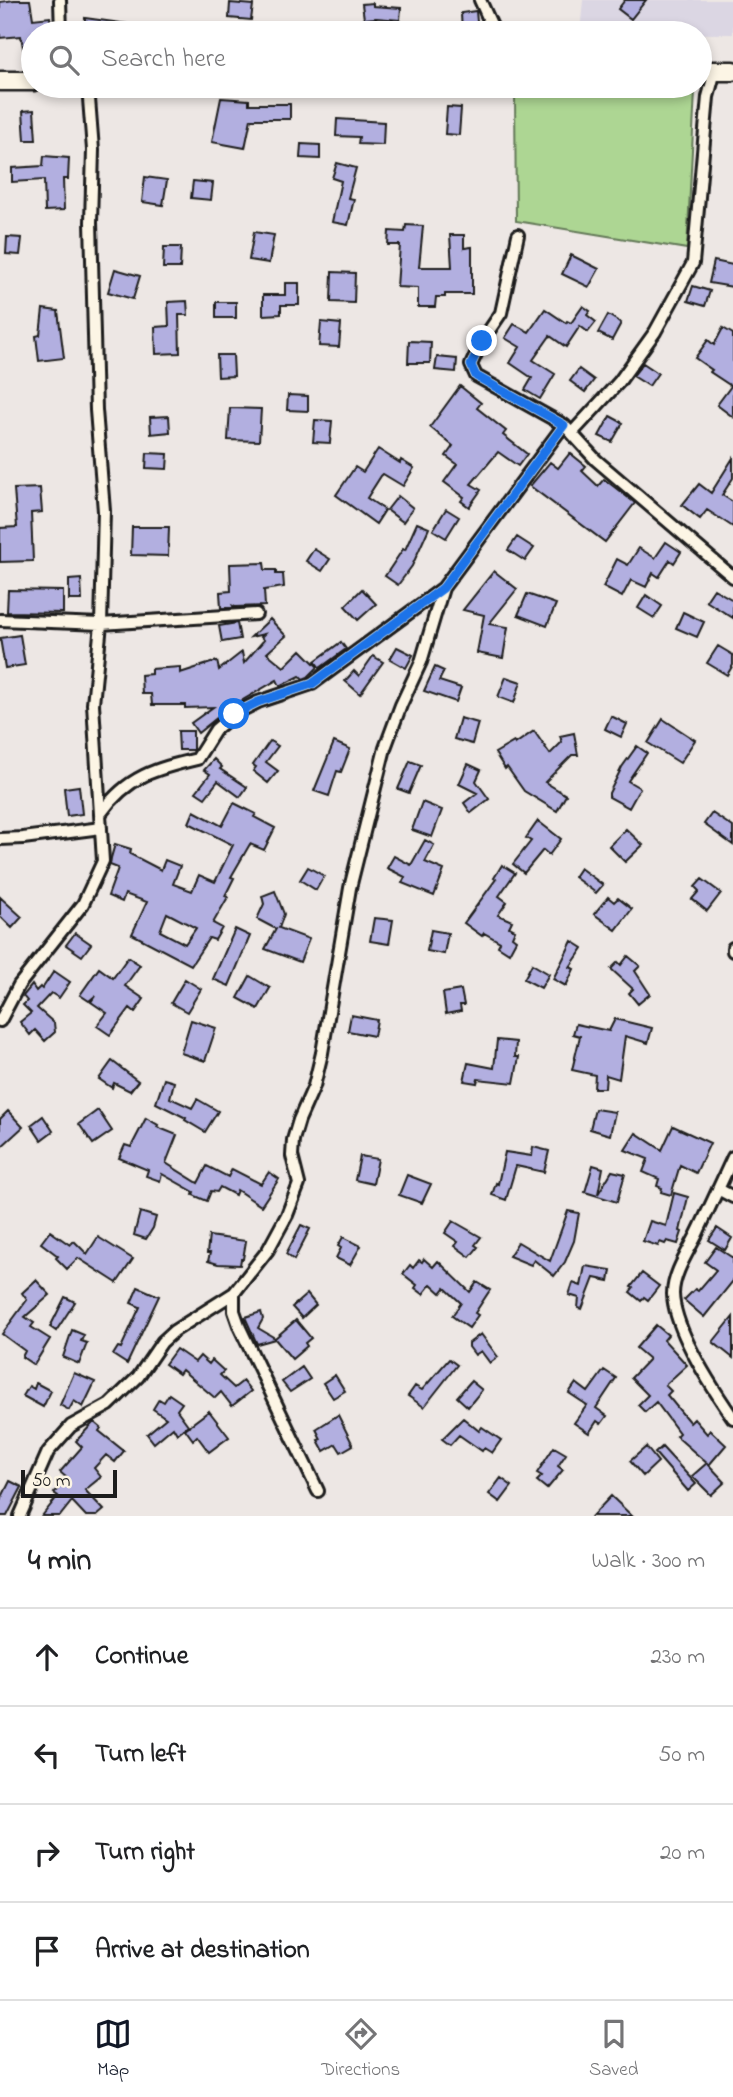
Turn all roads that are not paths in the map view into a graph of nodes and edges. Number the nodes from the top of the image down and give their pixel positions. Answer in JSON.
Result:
{"nodes":[{"id":1,"x":60,"y":0,"type":"edge"},
{"id":2,"x":480,"y":0,"type":"edge"},
{"id":3,"x":61,"y":21,"type":"edge"},
{"id":4,"x":490,"y":21,"type":"edge"},
{"id":5,"x":0,"y":81,"type":"edge"},
{"id":6,"x":21,"y":81,"type":"edge"},
{"id":7,"x":89,"y":98,"type":"edge"},
{"id":8,"x":708,"y":98,"type":"edge"},
{"id":9,"x":518,"y":235,"type":"dead end"},
{"id":10,"x":568,"y":429,"type":"junction"},
{"id":11,"x":733,"y":577,"type":"edge"},
{"id":12,"x":443,"y":588,"type":"junction"},
{"id":13,"x":256,"y":614,"type":"dead end"},
{"id":14,"x":0,"y":620,"type":"edge"},
{"id":15,"x":102,"y":624,"type":"junction"},
{"id":16,"x":101,"y":813,"type":"junction"},
{"id":17,"x":101,"y":828,"type":"junction"},
{"id":18,"x":0,"y":839,"type":"edge"},
{"id":19,"x":0,"y":1021,"type":"edge"},
{"id":20,"x":733,"y":1157,"type":"edge"},
{"id":21,"x":718,"y":1189,"type":"junction"},
{"id":22,"x":733,"y":1197,"type":"edge"},
{"id":23,"x":234,"y":1293,"type":"junction"},
{"id":24,"x":733,"y":1418,"type":"edge"},
{"id":25,"x":318,"y":1491,"type":"dead end"},
{"id":26,"x":20,"y":1516,"type":"edge"}],
"edges":[{"from":1,"to":3,"type":"street"},
{"from":2,"to":4,"type":"street"},
{"from":5,"to":6,"type":"main road"},
{"from":7,"to":15,"type":"street"},
{"from":8,"to":10,"type":"street"},
{"from":9,"to":10,"type":"street"},
{"from":10,"to":11,"type":"street"},
{"from":10,"to":12,"type":"street"},
{"from":12,"to":16,"type":"street"},
{"from":12,"to":23,"type":"street"},
{"from":13,"to":15,"type":"street"},
{"from":14,"to":15,"type":"street"},
{"from":15,"to":16,"type":"street"},
{"from":16,"to":17,"type":"street"},
{"from":17,"to":18,"type":"street"},
{"from":17,"to":19,"type":"street"},
{"from":20,"to":21,"type":"street"},
{"from":21,"to":22,"type":"street"},
{"from":21,"to":24,"type":"street"},
{"from":23,"to":25,"type":"street"},
{"from":23,"to":26,"type":"street"}]}
